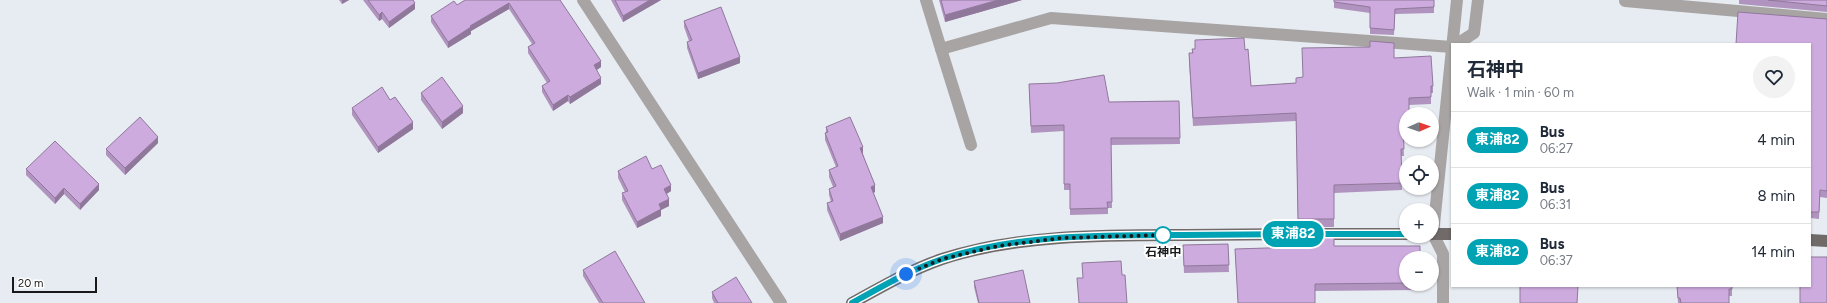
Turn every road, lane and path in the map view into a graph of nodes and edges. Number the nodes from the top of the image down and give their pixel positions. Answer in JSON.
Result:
{"nodes":[{"id":1,"x":583,"y":0,"type":"edge"},
{"id":2,"x":926,"y":0,"type":"edge"},
{"id":3,"x":1457,"y":0,"type":"edge"},
{"id":4,"x":1478,"y":0,"type":"edge"},
{"id":5,"x":1625,"y":1,"type":"edge"},
{"id":6,"x":1827,"y":19,"type":"edge"},
{"id":7,"x":1453,"y":43,"type":"edge"},
{"id":8,"x":1458,"y":43,"type":"edge"},
{"id":9,"x":1451,"y":46,"type":"edge"},
{"id":10,"x":941,"y":49,"type":"junction"},
{"id":11,"x":1451,"y":64,"type":"edge"},
{"id":12,"x":971,"y":145,"type":"dead end"},
{"id":13,"x":1435,"y":203,"type":"edge"},
{"id":14,"x":1399,"y":234,"type":"edge"},
{"id":15,"x":1439,"y":234,"type":"edge"},
{"id":16,"x":1451,"y":234,"type":"edge"},
{"id":17,"x":1811,"y":240,"type":"edge"},
{"id":18,"x":1827,"y":240,"type":"edge"},
{"id":19,"x":1437,"y":243,"type":"edge"},
{"id":20,"x":781,"y":303,"type":"edge"},
{"id":21,"x":852,"y":303,"type":"edge"},
{"id":22,"x":1443,"y":303,"type":"edge"}],
"edges":[{"from":1,"to":20,"type":"street"},
{"from":2,"to":10,"type":"street"},
{"from":3,"to":7,"type":"street"},
{"from":4,"to":8,"type":"street"},
{"from":5,"to":6,"type":"street"},
{"from":9,"to":10,"type":"street"},
{"from":10,"to":12,"type":"street"},
{"from":11,"to":13,"type":"street"},
{"from":14,"to":21,"type":"main road"},
{"from":15,"to":16,"type":"main road"},
{"from":17,"to":18,"type":"main road"},
{"from":19,"to":22,"type":"street"}]}
